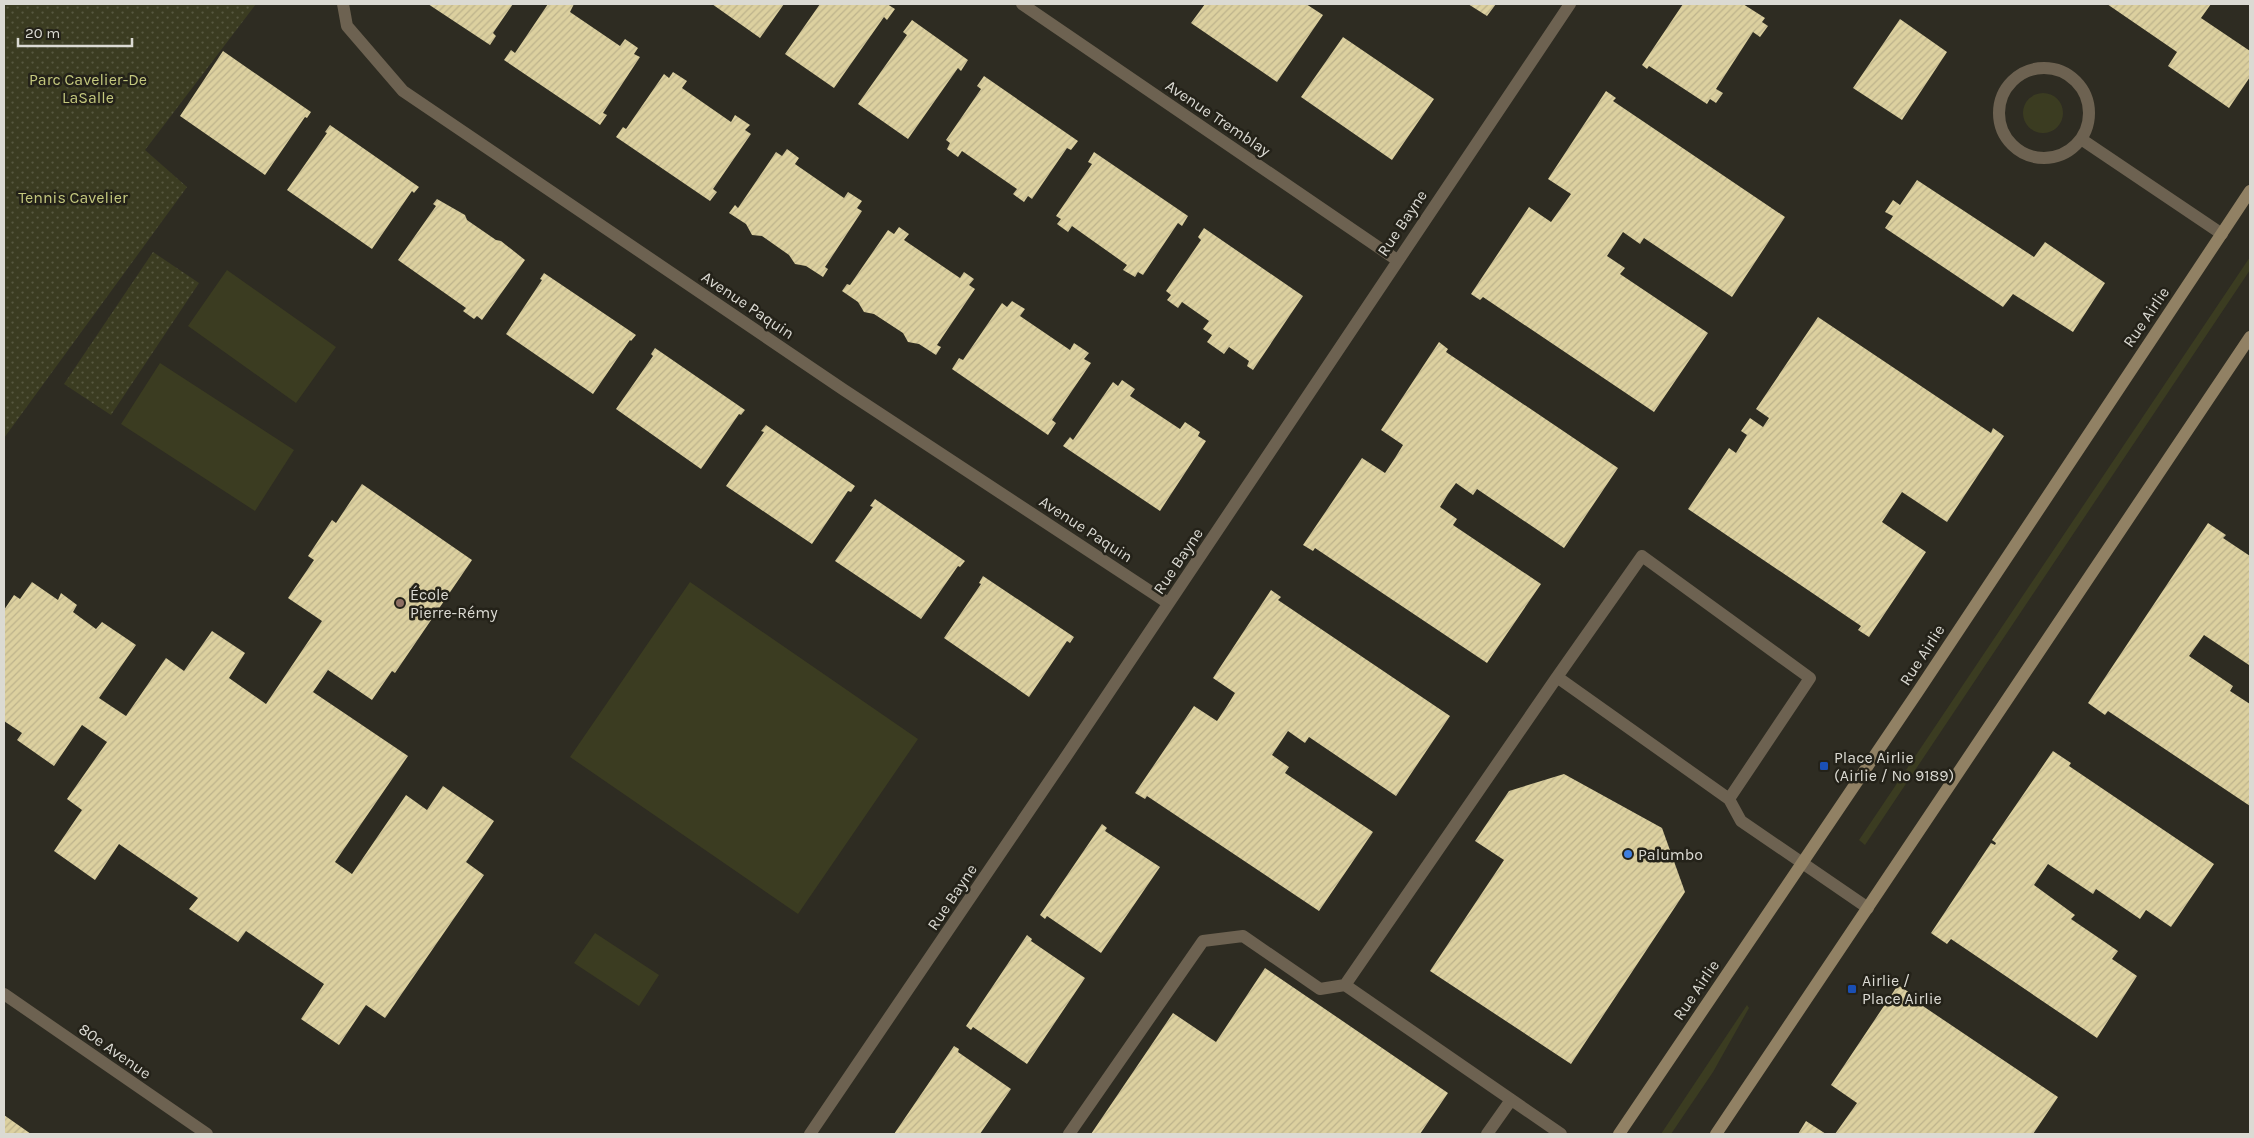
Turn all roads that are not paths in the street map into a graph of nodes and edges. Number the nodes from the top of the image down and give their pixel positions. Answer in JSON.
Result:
{"nodes":[{"id":1,"x":343,"y":4,"type":"edge"},
{"id":2,"x":1022,"y":4,"type":"edge"},
{"id":3,"x":1570,"y":4,"type":"edge"},
{"id":4,"x":2081,"y":139,"type":"junction"},
{"id":5,"x":2250,"y":191,"type":"edge"},
{"id":6,"x":2222,"y":234,"type":"junction"},
{"id":7,"x":1397,"y":260,"type":"junction"},
{"id":8,"x":2250,"y":337,"type":"edge"},
{"id":9,"x":1168,"y":603,"type":"junction"},
{"id":10,"x":1557,"y":677,"type":"junction"},
{"id":11,"x":1729,"y":799,"type":"junction"},
{"id":12,"x":1802,"y":862,"type":"junction"},
{"id":13,"x":1868,"y":908,"type":"junction"},
{"id":14,"x":1345,"y":985,"type":"junction"},
{"id":15,"x":4,"y":994,"type":"edge"},
{"id":16,"x":1511,"y":1100,"type":"junction"},
{"id":17,"x":207,"y":1134,"type":"edge"},
{"id":18,"x":810,"y":1134,"type":"edge"},
{"id":19,"x":1069,"y":1134,"type":"edge"},
{"id":20,"x":1488,"y":1134,"type":"edge"},
{"id":21,"x":1561,"y":1134,"type":"edge"},
{"id":22,"x":1618,"y":1134,"type":"edge"},
{"id":23,"x":1716,"y":1134,"type":"edge"}],
"edges":[{"from":1,"to":9,"type":"street","name":"Avenue Paquin"},
{"from":2,"to":7,"type":"street","name":"Avenue Tremblay"},
{"from":3,"to":7,"type":"street","name":"Rue Bayne"},
{"from":4,"to":4,"type":"street"},
{"from":4,"to":6,"type":"street"},
{"from":5,"to":6,"type":"main road","name":"Rue Airlie"},
{"from":6,"to":12,"type":"main road","name":"Rue Airlie"},
{"from":7,"to":9,"type":"street","name":"Rue Bayne"},
{"from":8,"to":13,"type":"main road"},
{"from":9,"to":18,"type":"street","name":"Rue Bayne"},
{"from":10,"to":11,"type":"street"},
{"from":10,"to":11,"type":"street"},
{"from":10,"to":14,"type":"street"},
{"from":11,"to":12,"type":"street"},
{"from":12,"to":13,"type":"street"},
{"from":12,"to":22,"type":"main road","name":"Rue Airlie"},
{"from":13,"to":23,"type":"main road"},
{"from":14,"to":16,"type":"street"},
{"from":14,"to":19,"type":"street"},
{"from":15,"to":17,"type":"street","name":"80e Avenue"},
{"from":16,"to":20,"type":"street"},
{"from":16,"to":21,"type":"street"}]}
